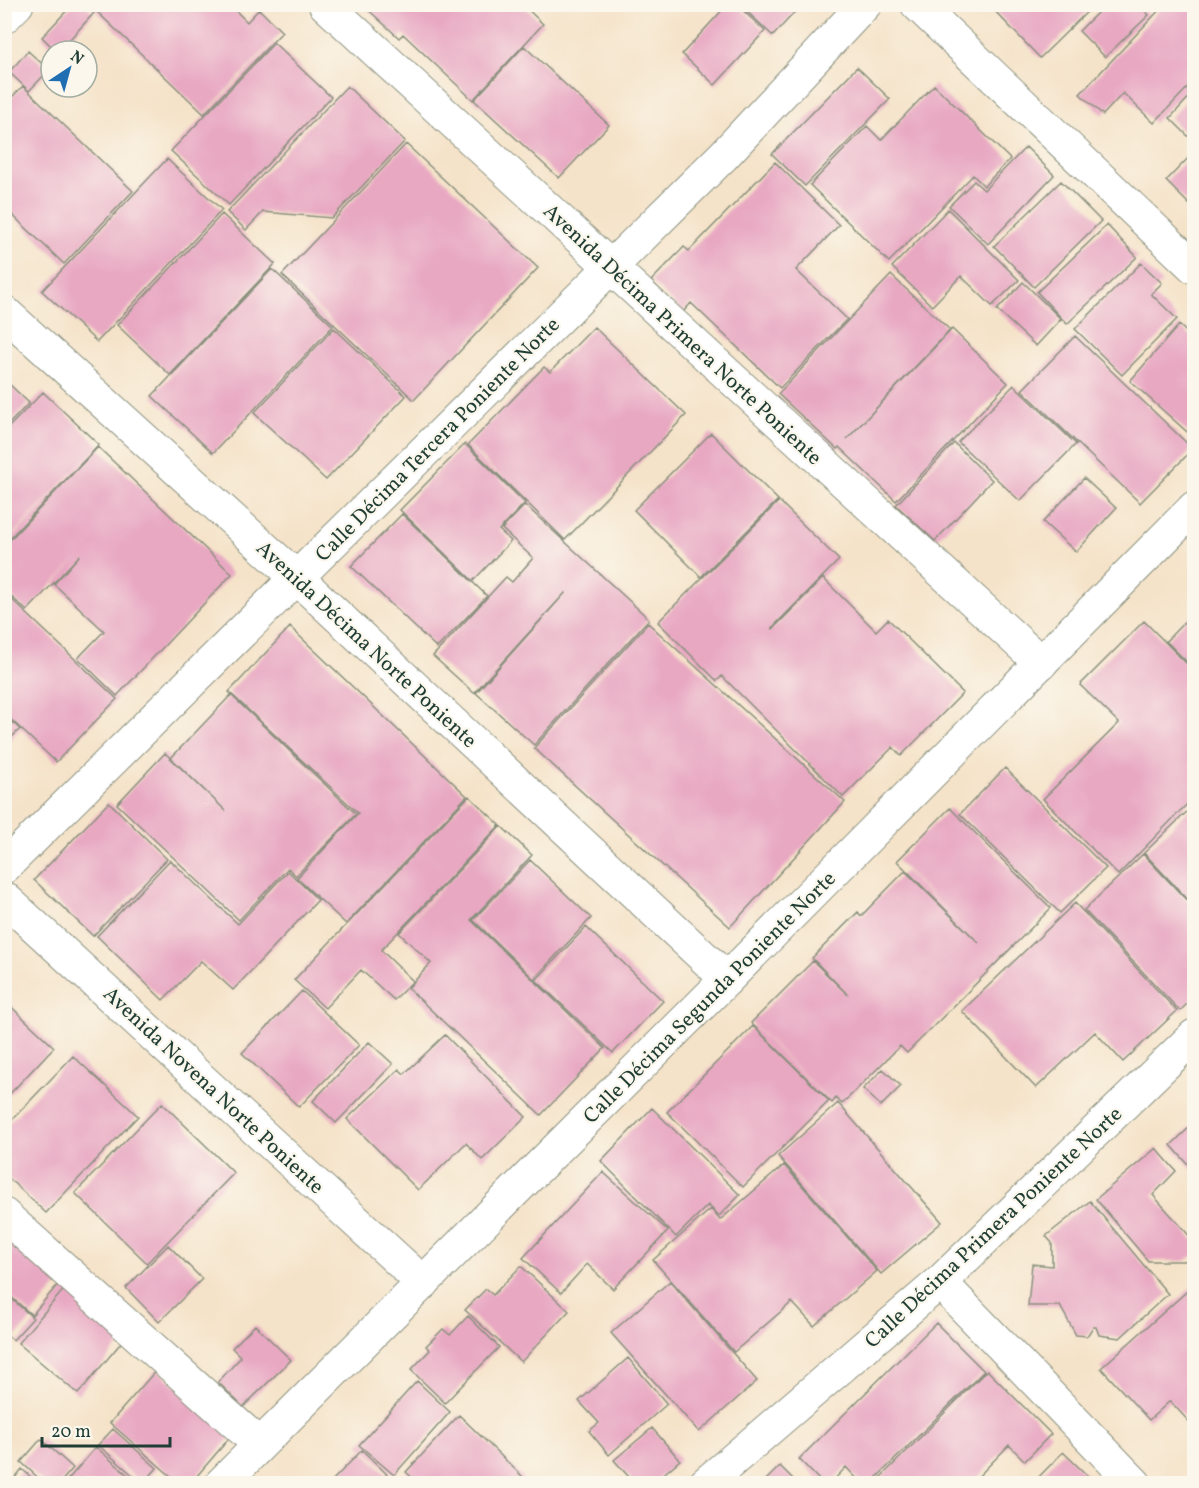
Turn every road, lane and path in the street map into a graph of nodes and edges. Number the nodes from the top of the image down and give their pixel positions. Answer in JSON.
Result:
{"nodes":[{"id":1,"x":17,"y":4,"type":"edge"},
{"id":2,"x":325,"y":4,"type":"edge"},
{"id":3,"x":865,"y":4,"type":"edge"},
{"id":4,"x":916,"y":4,"type":"edge"},
{"id":5,"x":4,"y":17,"type":"edge"},
{"id":6,"x":610,"y":267,"type":"junction"},
{"id":7,"x":1194,"y":267,"type":"edge"},
{"id":8,"x":4,"y":312,"type":"edge"},
{"id":9,"x":1194,"y":508,"type":"edge"},
{"id":10,"x":297,"y":578,"type":"junction"},
{"id":11,"x":1041,"y":663,"type":"junction"},
{"id":12,"x":4,"y":867,"type":"edge"},
{"id":13,"x":4,"y":897,"type":"edge"},
{"id":14,"x":727,"y":979,"type":"junction"},
{"id":15,"x":1194,"y":1036,"type":"edge"},
{"id":16,"x":4,"y":1215,"type":"edge"},
{"id":17,"x":940,"y":1282,"type":"junction"},
{"id":18,"x":423,"y":1283,"type":"junction"},
{"id":19,"x":259,"y":1444,"type":"junction"},
{"id":20,"x":221,"y":1484,"type":"edge"},
{"id":21,"x":705,"y":1484,"type":"edge"},
{"id":22,"x":1135,"y":1484,"type":"edge"}],
"edges":[{"from":1,"to":5,"type":"street"},
{"from":2,"to":6,"type":"street","name":"Avenida Décima Primera Norte Poniente"},
{"from":3,"to":6,"type":"street","name":"Calle Décima Tercera Poniente Norte"},
{"from":4,"to":7,"type":"street"},
{"from":6,"to":10,"type":"street","name":"Calle Décima Tercera Poniente Norte"},
{"from":6,"to":11,"type":"street","name":"Avenida Décima Primera Norte Poniente"},
{"from":8,"to":10,"type":"street","name":"Avenida Décima Norte Poniente"},
{"from":9,"to":11,"type":"street","name":"Calle Décima Segunda Poniente Norte"},
{"from":10,"to":12,"type":"street","name":"Calle Décima Tercera Poniente Norte"},
{"from":10,"to":14,"type":"street","name":"Avenida Décima Norte Poniente"},
{"from":11,"to":14,"type":"street","name":"Calle Décima Segunda Poniente Norte"},
{"from":13,"to":18,"type":"street","name":"Avenida Novena Norte Poniente"},
{"from":14,"to":18,"type":"street","name":"Calle Décima Segunda Poniente Norte"},
{"from":15,"to":17,"type":"street","name":"Calle Décima Primera Poniente Norte"},
{"from":16,"to":19,"type":"street"},
{"from":17,"to":21,"type":"street","name":"Calle Décima Primera Poniente Norte"},
{"from":17,"to":22,"type":"street"},
{"from":18,"to":19,"type":"street","name":"Calle Décima Segunda Poniente Norte"},
{"from":19,"to":20,"type":"street","name":"Calle Décima Segunda Poniente Norte"}]}
